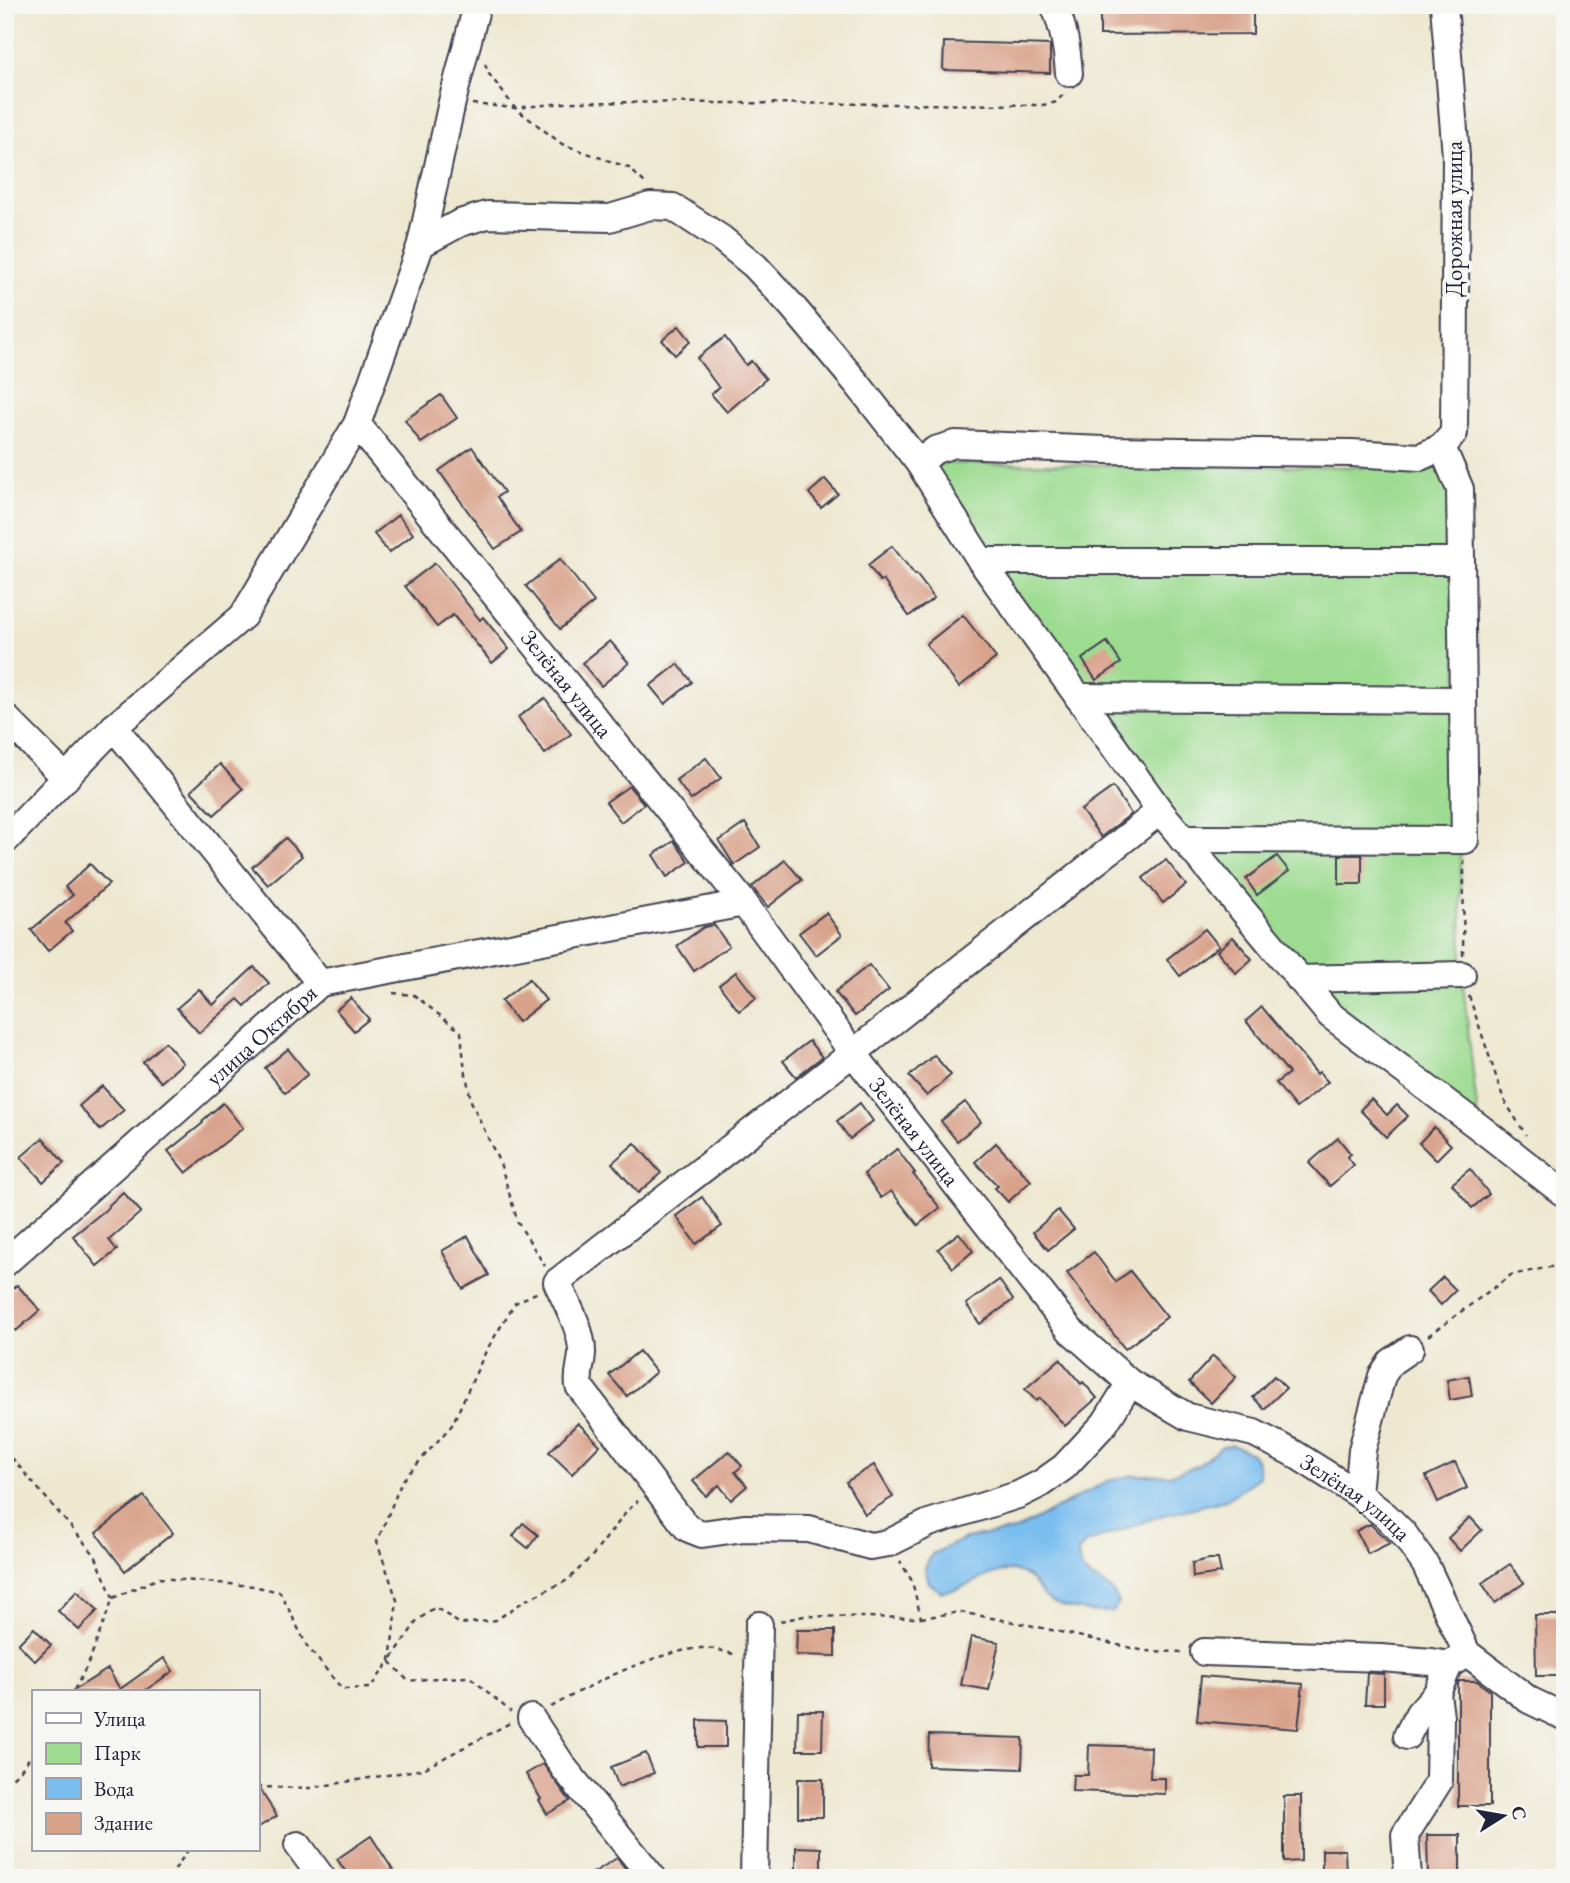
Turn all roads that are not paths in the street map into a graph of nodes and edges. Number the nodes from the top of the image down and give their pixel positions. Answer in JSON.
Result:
{"nodes":[{"id":1,"x":477,"y":5,"type":"edge"},
{"id":2,"x":1054,"y":5,"type":"edge"},
{"id":3,"x":1444,"y":5,"type":"edge"},
{"id":4,"x":1069,"y":73,"type":"road end"},
{"id":5,"x":421,"y":244,"type":"junction"},
{"id":6,"x":357,"y":424,"type":"junction"},
{"id":7,"x":1448,"y":440,"type":"junction"},
{"id":8,"x":919,"y":463,"type":"junction"},
{"id":9,"x":981,"y":561,"type":"junction"},
{"id":10,"x":1460,"y":561,"type":"junction"},
{"id":11,"x":1078,"y":696,"type":"junction"},
{"id":12,"x":1464,"y":700,"type":"junction"},
{"id":13,"x":5,"y":717,"type":"edge"},
{"id":14,"x":114,"y":727,"type":"junction"},
{"id":15,"x":66,"y":778,"type":"junction"},
{"id":16,"x":1160,"y":811,"type":"junction"},
{"id":17,"x":1182,"y":839,"type":"junction"},
{"id":18,"x":5,"y":841,"type":"edge"},
{"id":19,"x":744,"y":904,"type":"junction"},
{"id":20,"x":1462,"y":975,"type":"road end"},
{"id":21,"x":1300,"y":979,"type":"junction"},
{"id":22,"x":320,"y":983,"type":"junction"},
{"id":23,"x":853,"y":1053,"type":"junction"},
{"id":24,"x":1562,"y":1192,"type":"dead end"},
{"id":25,"x":5,"y":1263,"type":"edge"},
{"id":26,"x":1410,"y":1349,"type":"road end"},
{"id":27,"x":1130,"y":1383,"type":"junction"},
{"id":28,"x":1358,"y":1494,"type":"junction"},
{"id":29,"x":759,"y":1625,"type":"road end"},
{"id":30,"x":1204,"y":1653,"type":"road end"},
{"id":31,"x":1458,"y":1659,"type":"junction"},
{"id":32,"x":1437,"y":1693,"type":"junction"},
{"id":33,"x":1565,"y":1717,"type":"edge"},
{"id":34,"x":531,"y":1718,"type":"road end"},
{"id":35,"x":1406,"y":1736,"type":"dead end"},
{"id":36,"x":298,"y":1845,"type":"dead end"},
{"id":37,"x":322,"y":1878,"type":"edge"},
{"id":38,"x":653,"y":1878,"type":"edge"},
{"id":39,"x":754,"y":1878,"type":"edge"},
{"id":40,"x":1408,"y":1878,"type":"edge"}],
"edges":[{"from":1,"to":5,"type":"street"},
{"from":2,"to":4,"type":"street"},
{"from":3,"to":7,"type":"street","name":"Дорожная улица"},
{"from":5,"to":6,"type":"street"},
{"from":5,"to":8,"type":"street"},
{"from":6,"to":14,"type":"street"},
{"from":6,"to":19,"type":"street","name":"Зелёная улица"},
{"from":7,"to":8,"type":"street"},
{"from":7,"to":10,"type":"street"},
{"from":8,"to":9,"type":"street"},
{"from":9,"to":10,"type":"street"},
{"from":9,"to":11,"type":"street"},
{"from":10,"to":12,"type":"street"},
{"from":11,"to":12,"type":"street"},
{"from":11,"to":16,"type":"street"},
{"from":12,"to":17,"type":"street"},
{"from":13,"to":15,"type":"street"},
{"from":14,"to":15,"type":"street"},
{"from":14,"to":22,"type":"street"},
{"from":15,"to":18,"type":"street"},
{"from":16,"to":17,"type":"street"},
{"from":16,"to":23,"type":"street"},
{"from":17,"to":21,"type":"street"},
{"from":19,"to":22,"type":"street","name":"улица Октября"},
{"from":19,"to":23,"type":"street","name":"Зелёная улица"},
{"from":20,"to":21,"type":"street"},
{"from":21,"to":24,"type":"street"},
{"from":22,"to":25,"type":"street","name":"улица Октября"},
{"from":23,"to":27,"type":"street","name":"Зелёная улица"},
{"from":23,"to":27,"type":"street"},
{"from":26,"to":28,"type":"street"},
{"from":27,"to":28,"type":"street","name":"Зелёная улица"},
{"from":28,"to":31,"type":"street","name":"Зелёная улица"},
{"from":29,"to":39,"type":"street"},
{"from":30,"to":31,"type":"street"},
{"from":31,"to":32,"type":"street"},
{"from":31,"to":33,"type":"street","name":"Зелёная улица"},
{"from":32,"to":35,"type":"street"},
{"from":32,"to":40,"type":"street"},
{"from":34,"to":38,"type":"street"},
{"from":36,"to":37,"type":"street"}]}
